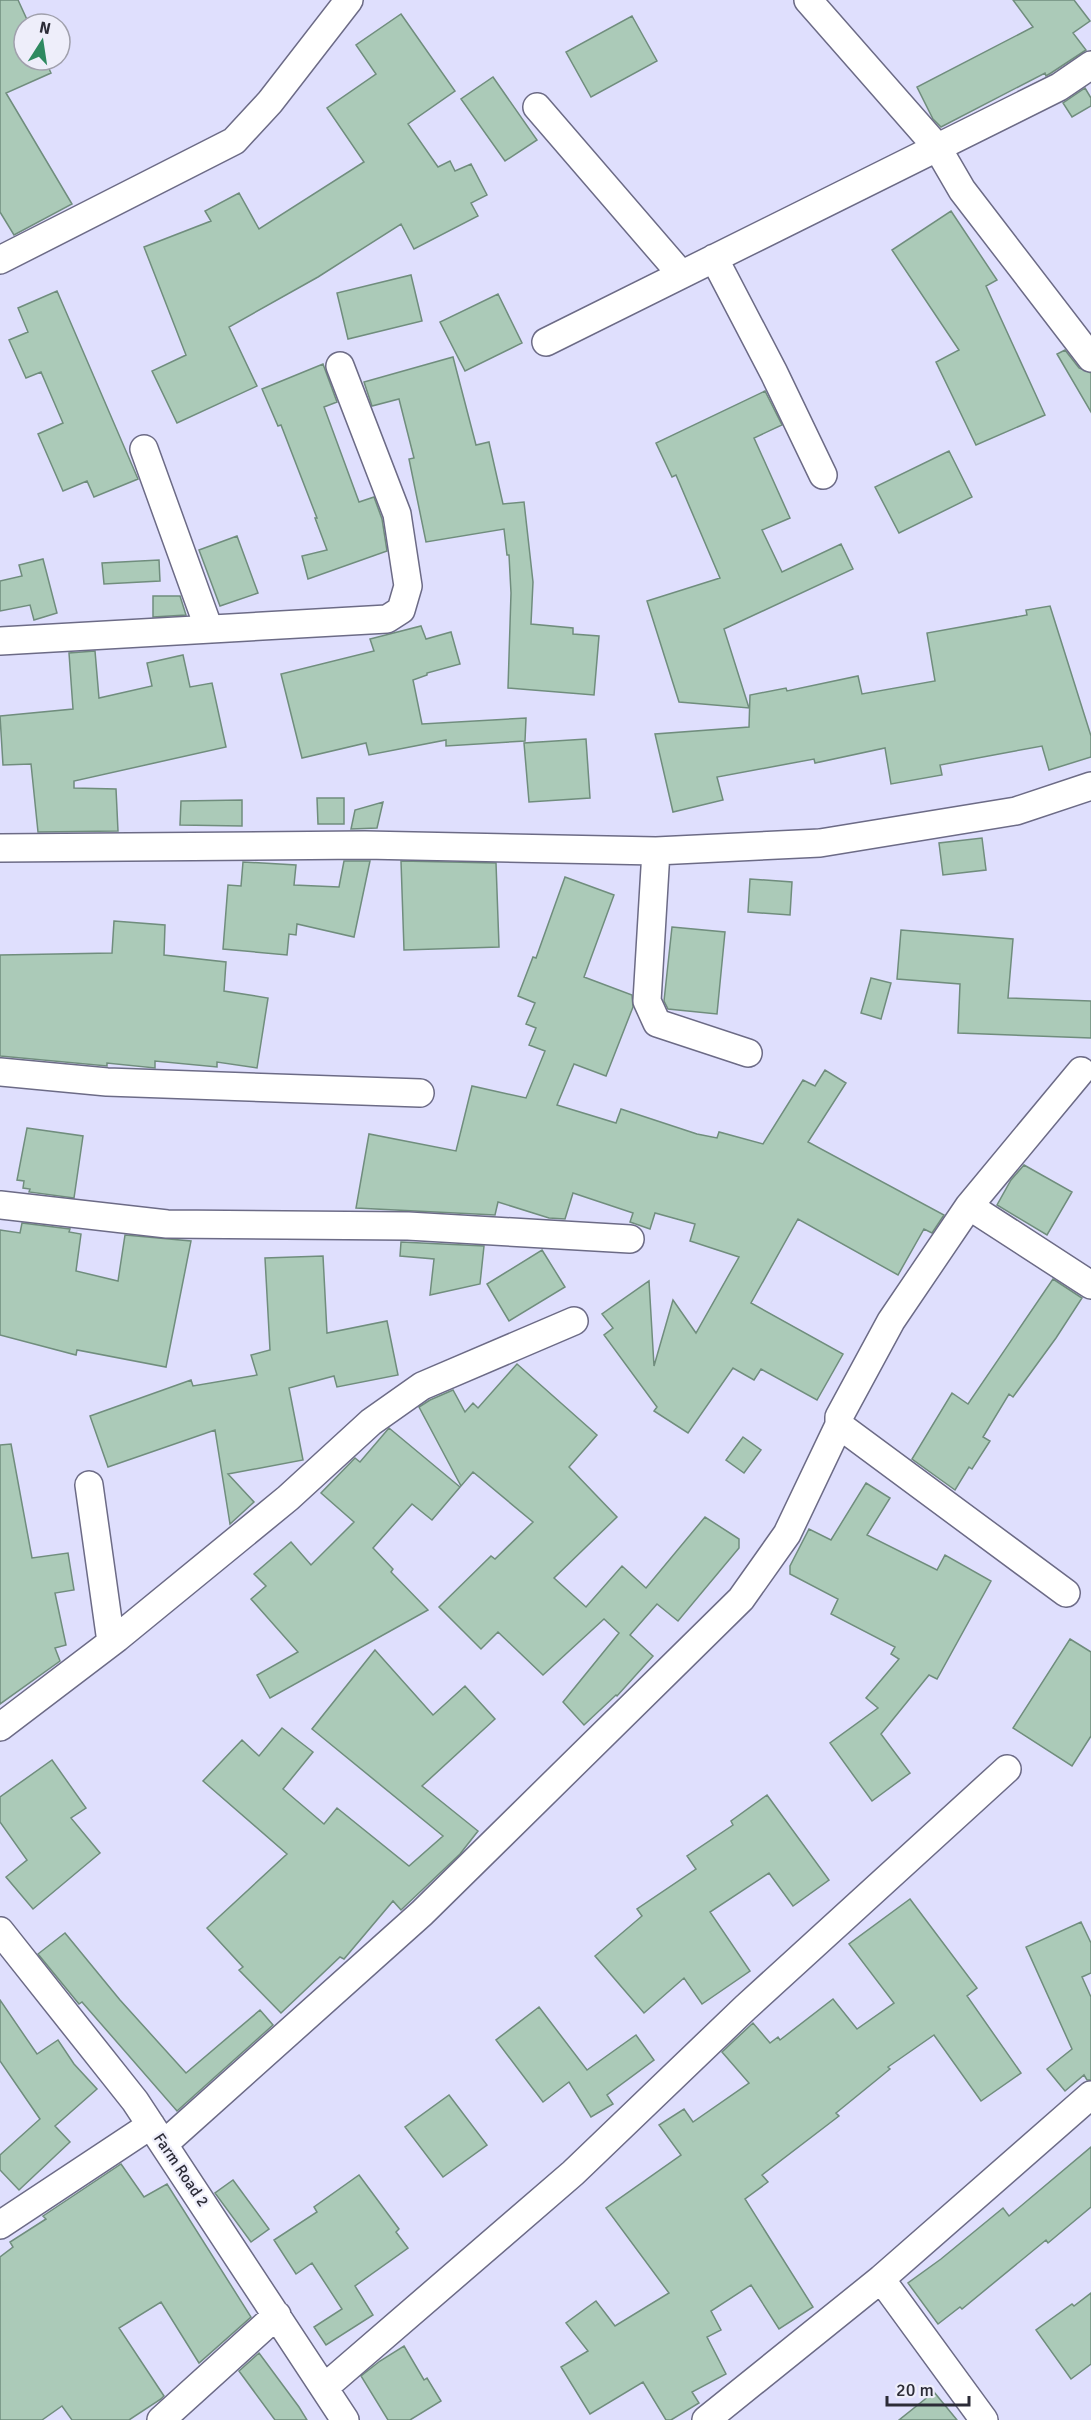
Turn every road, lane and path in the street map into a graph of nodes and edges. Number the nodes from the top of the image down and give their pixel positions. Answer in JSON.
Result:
{"nodes":[{"id":1,"x":349,"y":0,"type":"edge"},
{"id":2,"x":808,"y":0,"type":"edge"},
{"id":3,"x":1091,"y":65,"type":"edge"},
{"id":4,"x":537,"y":107,"type":"dead end"},
{"id":5,"x":937,"y":147,"type":"junction"},
{"id":6,"x":714,"y":258,"type":"junction"},
{"id":7,"x":0,"y":260,"type":"edge"},
{"id":8,"x":681,"y":274,"type":"junction"},
{"id":9,"x":546,"y":342,"type":"dead end"},
{"id":10,"x":1091,"y":358,"type":"edge"},
{"id":11,"x":340,"y":366,"type":"dead end"},
{"id":12,"x":144,"y":449,"type":"dead end"},
{"id":13,"x":823,"y":475,"type":"dead end"},
{"id":14,"x":209,"y":629,"type":"junction"},
{"id":15,"x":0,"y":641,"type":"edge"},
{"id":16,"x":1091,"y":786,"type":"edge"},
{"id":17,"x":0,"y":848,"type":"edge"},
{"id":18,"x":656,"y":851,"type":"junction"},
{"id":19,"x":748,"y":1053,"type":"dead end"},
{"id":20,"x":1081,"y":1071,"type":"dead end"},
{"id":21,"x":0,"y":1072,"type":"edge"},
{"id":22,"x":420,"y":1093,"type":"dead end"},
{"id":23,"x":0,"y":1205,"type":"edge"},
{"id":24,"x":969,"y":1206,"type":"junction"},
{"id":25,"x":630,"y":1239,"type":"dead end"},
{"id":26,"x":1091,"y":1286,"type":"edge"},
{"id":27,"x":574,"y":1321,"type":"dead end"},
{"id":28,"x":839,"y":1425,"type":"junction"},
{"id":29,"x":89,"y":1485,"type":"dead end"},
{"id":30,"x":1066,"y":1593,"type":"dead end"},
{"id":31,"x":111,"y":1642,"type":"junction"},
{"id":32,"x":0,"y":1727,"type":"edge"},
{"id":33,"x":1007,"y":1769,"type":"dead end"},
{"id":34,"x":0,"y":1931,"type":"edge"},
{"id":35,"x":1091,"y":2095,"type":"edge"},
{"id":36,"x":157,"y":2135,"type":"junction"},
{"id":37,"x":0,"y":2225,"type":"edge"},
{"id":38,"x":881,"y":2279,"type":"junction"},
{"id":39,"x":277,"y":2315,"type":"junction"},
{"id":40,"x":325,"y":2387,"type":"junction"},
{"id":41,"x":161,"y":2420,"type":"edge"},
{"id":42,"x":345,"y":2420,"type":"edge"},
{"id":43,"x":706,"y":2420,"type":"edge"},
{"id":44,"x":984,"y":2420,"type":"edge"}],
"edges":[{"from":1,"to":7,"type":"street"},
{"from":2,"to":5,"type":"street"},
{"from":3,"to":5,"type":"street"},
{"from":4,"to":8,"type":"street"},
{"from":5,"to":6,"type":"street"},
{"from":5,"to":10,"type":"street"},
{"from":6,"to":8,"type":"street"},
{"from":6,"to":13,"type":"street"},
{"from":8,"to":9,"type":"street"},
{"from":11,"to":14,"type":"street"},
{"from":12,"to":14,"type":"street"},
{"from":14,"to":15,"type":"street"},
{"from":16,"to":18,"type":"street"},
{"from":17,"to":18,"type":"street"},
{"from":18,"to":19,"type":"street"},
{"from":20,"to":24,"type":"street"},
{"from":21,"to":22,"type":"street"},
{"from":23,"to":25,"type":"street"},
{"from":24,"to":26,"type":"street"},
{"from":24,"to":28,"type":"street"},
{"from":27,"to":31,"type":"street"},
{"from":28,"to":30,"type":"street"},
{"from":28,"to":36,"type":"street"},
{"from":29,"to":31,"type":"street"},
{"from":31,"to":32,"type":"street"},
{"from":33,"to":40,"type":"street"},
{"from":34,"to":36,"type":"street","name":"Farm Road 2"},
{"from":35,"to":38,"type":"street"},
{"from":36,"to":37,"type":"street"},
{"from":36,"to":39,"type":"street","name":"Farm Road 2"},
{"from":38,"to":43,"type":"street"},
{"from":38,"to":44,"type":"street"},
{"from":39,"to":40,"type":"street","name":"Farm Road 2"},
{"from":39,"to":41,"type":"street"},
{"from":40,"to":42,"type":"street","name":"Farm Road 2"}]}
